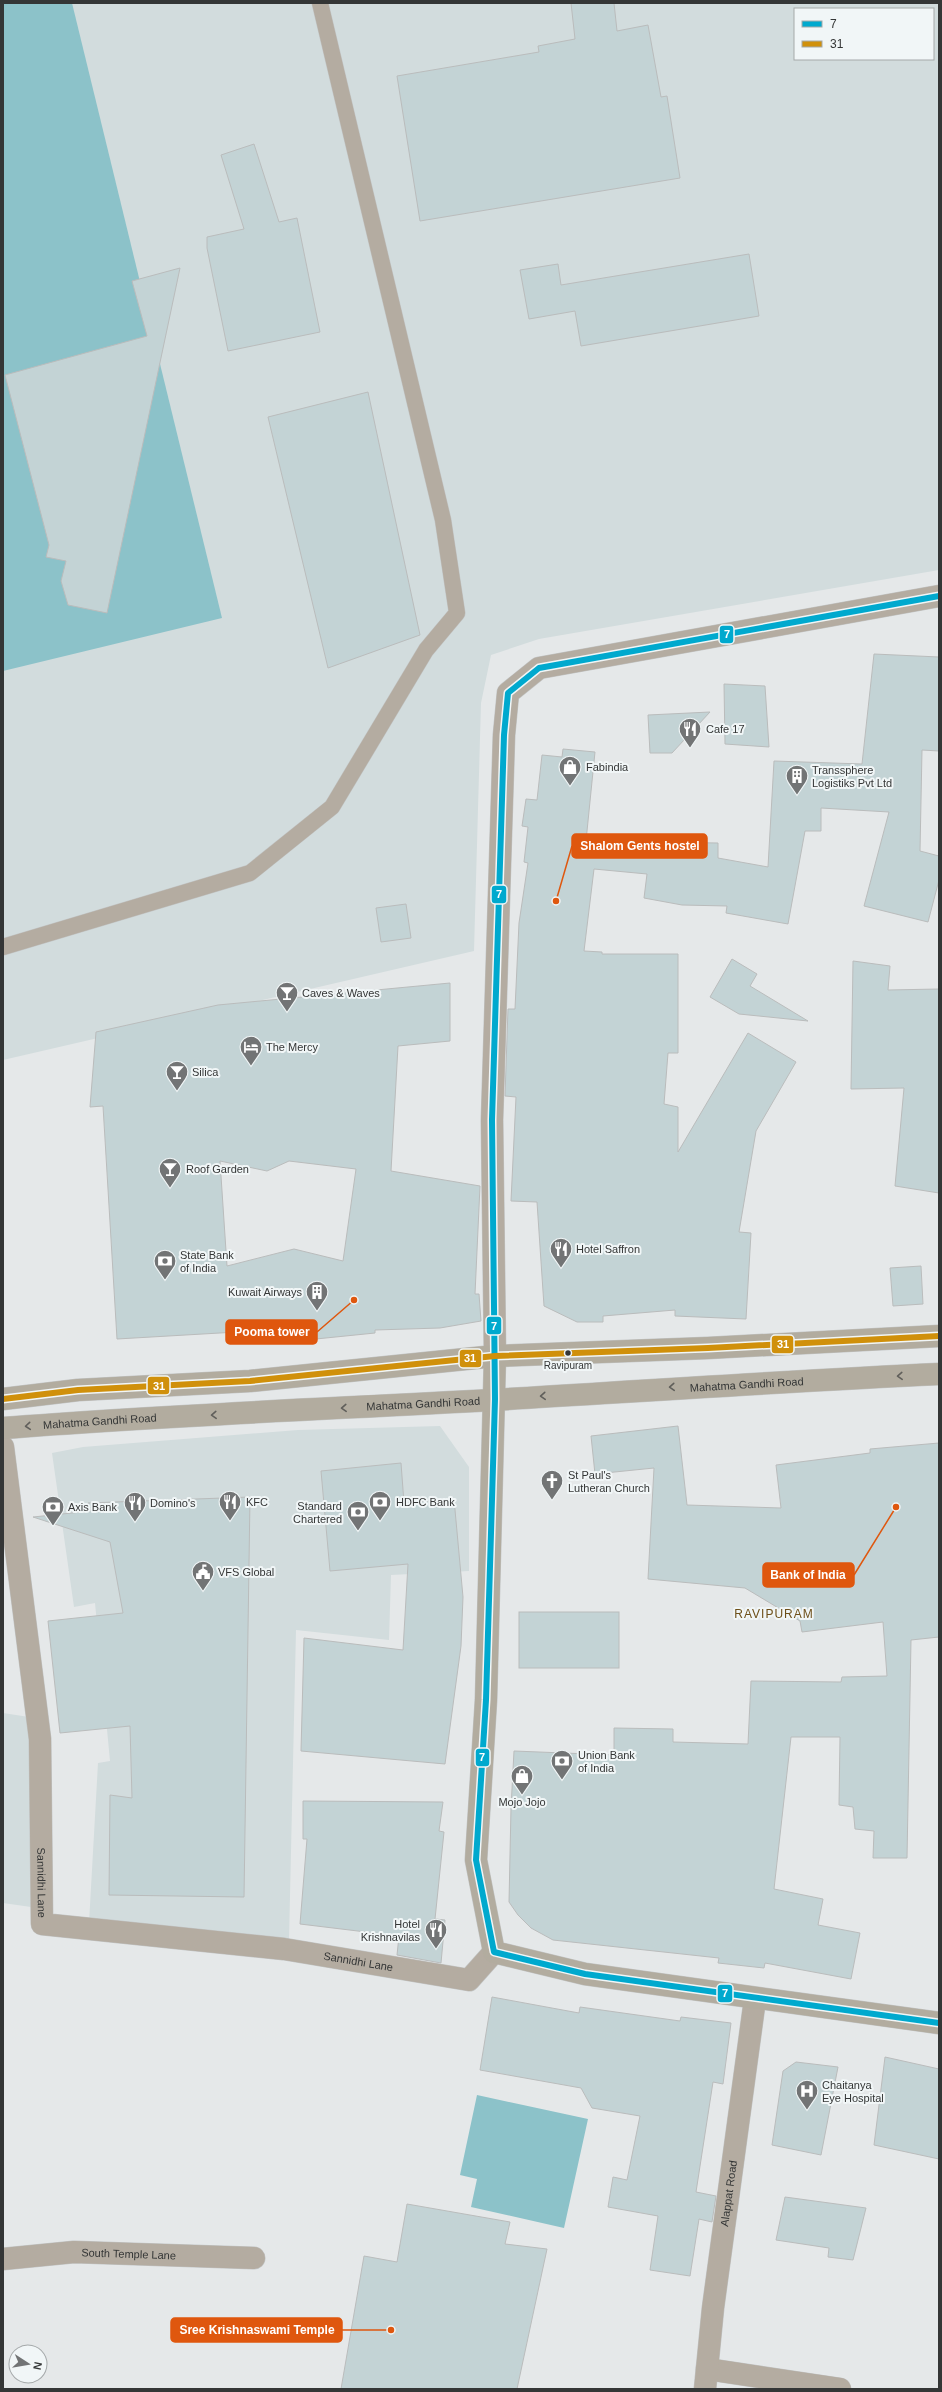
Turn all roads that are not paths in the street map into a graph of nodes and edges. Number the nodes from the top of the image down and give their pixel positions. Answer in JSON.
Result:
{"nodes":[{"id":1,"x":320,"y":3,"type":"edge"},
{"id":2,"x":939,"y":596,"type":"edge"},
{"id":3,"x":3,"y":947,"type":"edge"},
{"id":4,"x":939,"y":1336,"type":"edge"},
{"id":5,"x":495,"y":1356,"type":"junction"},
{"id":6,"x":939,"y":1374,"type":"edge"},
{"id":7,"x":3,"y":1399,"type":"edge"},
{"id":8,"x":494,"y":1400,"type":"junction"},
{"id":9,"x":3,"y":1428,"type":"edge"},
{"id":10,"x":3,"y":1447,"type":"edge"},
{"id":11,"x":494,"y":1952,"type":"junction"},
{"id":12,"x":755,"y":1999,"type":"junction"},
{"id":13,"x":939,"y":2023,"type":"edge"},
{"id":14,"x":254,"y":2258,"type":"dead end"},
{"id":15,"x":3,"y":2259,"type":"edge"},
{"id":16,"x":706,"y":2379,"type":"edge"},
{"id":17,"x":840,"y":2389,"type":"edge"}],
"edges":[{"from":1,"to":3,"type":"lane"},
{"from":2,"to":5,"type":"street"},
{"from":4,"to":5,"type":"main road"},
{"from":5,"to":7,"type":"main road"},
{"from":5,"to":8,"type":"main road"},
{"from":6,"to":8,"type":"main road","name":"Mahatma Gandhi Road","one_way":true},
{"from":8,"to":9,"type":"main road","name":"Mahatma Gandhi Road","one_way":true},
{"from":8,"to":11,"type":"main road"},
{"from":10,"to":11,"type":"street","name":"Sannidhi Lane"},
{"from":11,"to":12,"type":"main road"},
{"from":12,"to":13,"type":"main road"},
{"from":12,"to":16,"type":"street","name":"Alappat Road"},
{"from":14,"to":15,"type":"street","name":"South Temple Lane"},
{"from":16,"to":17,"type":"street"}]}
